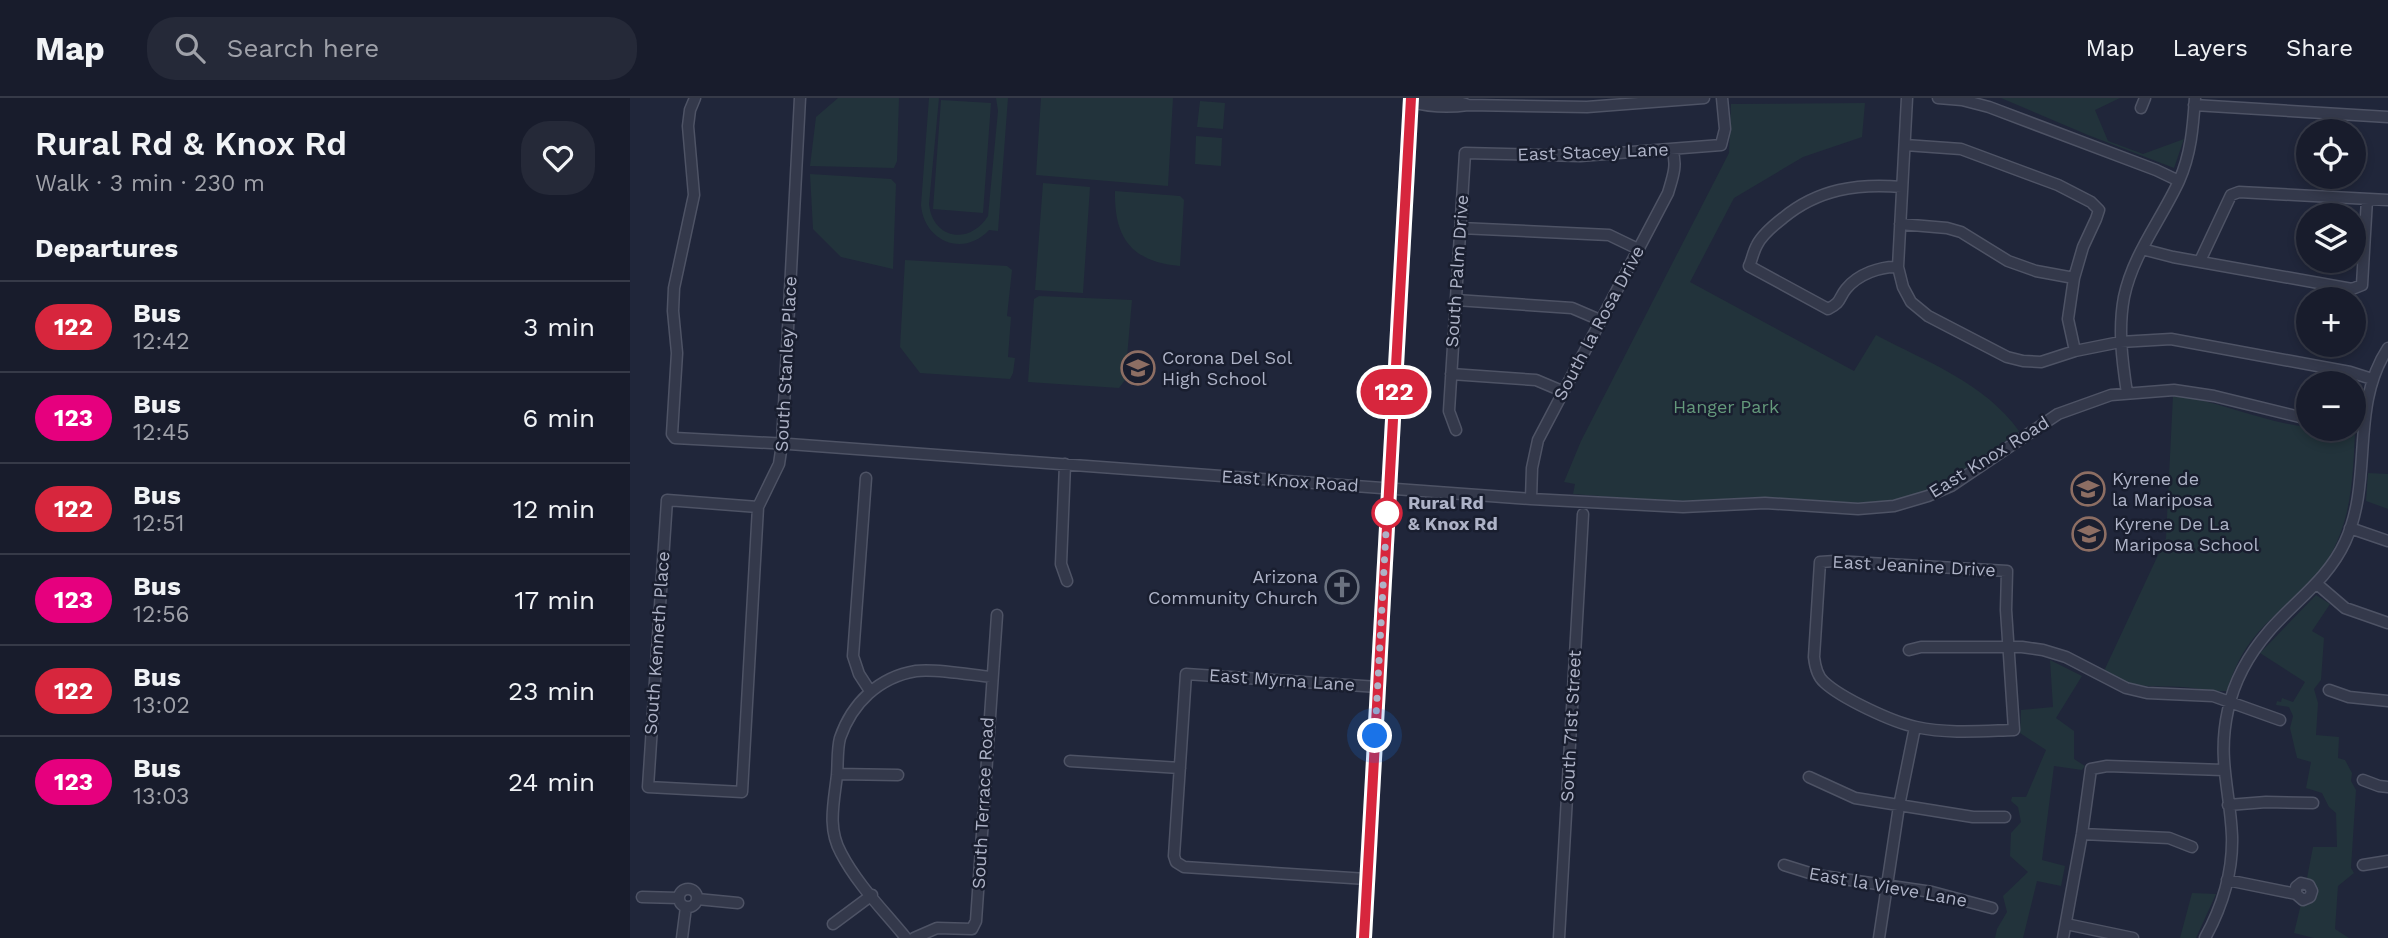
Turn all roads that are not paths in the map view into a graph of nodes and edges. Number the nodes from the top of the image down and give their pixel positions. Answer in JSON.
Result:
{"nodes":[{"id":1,"x":695,"y":98,"type":"edge"},
{"id":2,"x":800,"y":98,"type":"edge"},
{"id":3,"x":1704,"y":98,"type":"edge"},
{"id":4,"x":1722,"y":98,"type":"edge"},
{"id":5,"x":1907,"y":98,"type":"edge"},
{"id":6,"x":1938,"y":98,"type":"edge"},
{"id":7,"x":1688,"y":99,"type":"edge"},
{"id":8,"x":1411,"y":100,"type":"edge"},
{"id":9,"x":2194,"y":101,"type":"edge"},
{"id":10,"x":1991,"y":102,"type":"edge"},
{"id":11,"x":2249,"y":103,"type":"edge"},
{"id":12,"x":2388,"y":117,"type":"edge"},
{"id":13,"x":1905,"y":145,"type":"junction"},
{"id":14,"x":1672,"y":150,"type":"junction"},
{"id":15,"x":1465,"y":153,"type":"joint"},
{"id":16,"x":2179,"y":181,"type":"junction"},
{"id":17,"x":1902,"y":187,"type":"junction"},
{"id":18,"x":2367,"y":199,"type":"junction"},
{"id":19,"x":2388,"y":200,"type":"edge"},
{"id":20,"x":1900,"y":224,"type":"junction"},
{"id":21,"x":1460,"y":228,"type":"junction"},
{"id":22,"x":1638,"y":249,"type":"junction"},
{"id":23,"x":2142,"y":249,"type":"junction"},
{"id":24,"x":2200,"y":261,"type":"junction"},
{"id":25,"x":1898,"y":267,"type":"junction"},
{"id":26,"x":2074,"y":278,"type":"junction"},
{"id":27,"x":1456,"y":300,"type":"junction"},
{"id":28,"x":1600,"y":320,"type":"junction"},
{"id":29,"x":2120,"y":342,"type":"junction"},
{"id":30,"x":2388,"y":348,"type":"edge"},
{"id":31,"x":2075,"y":351,"type":"junction"},
{"id":32,"x":1451,"y":374,"type":"junction"},
{"id":33,"x":2372,"y":379,"type":"junction"},
{"id":34,"x":1562,"y":391,"type":"junction"},
{"id":35,"x":2127,"y":393,"type":"junction"},
{"id":36,"x":2366,"y":399,"type":"edge"},
{"id":37,"x":2296,"y":416,"type":"edge"},
{"id":38,"x":1456,"y":430,"type":"dead end"},
{"id":39,"x":2359,"y":441,"type":"edge"},
{"id":40,"x":782,"y":444,"type":"junction"},
{"id":41,"x":1065,"y":464,"type":"junction"},
{"id":42,"x":866,"y":478,"type":"dead end"},
{"id":43,"x":1389,"y":488,"type":"junction"},
{"id":44,"x":1531,"y":499,"type":"junction"},
{"id":45,"x":758,"y":507,"type":"junction"},
{"id":46,"x":1583,"y":514,"type":"dead end"},
{"id":47,"x":2350,"y":528,"type":"junction"},
{"id":48,"x":2388,"y":541,"type":"edge"},
{"id":49,"x":1067,"y":581,"type":"dead end"},
{"id":50,"x":2317,"y":584,"type":"junction"},
{"id":51,"x":997,"y":615,"type":"dead end"},
{"id":52,"x":2388,"y":623,"type":"edge"},
{"id":53,"x":2008,"y":647,"type":"junction"},
{"id":54,"x":1909,"y":650,"type":"dead end"},
{"id":55,"x":991,"y":677,"type":"junction"},
{"id":56,"x":1378,"y":687,"type":"junction"},
{"id":57,"x":2329,"y":690,"type":"dead end"},
{"id":58,"x":870,"y":691,"type":"junction"},
{"id":59,"x":2230,"y":701,"type":"junction"},
{"id":60,"x":2388,"y":701,"type":"edge"},
{"id":61,"x":2280,"y":720,"type":"dead end"},
{"id":62,"x":1915,"y":727,"type":"junction"},
{"id":63,"x":1070,"y":761,"type":"dead end"},
{"id":64,"x":1180,"y":768,"type":"junction"},
{"id":65,"x":2223,"y":770,"type":"junction"},
{"id":66,"x":837,"y":774,"type":"junction"},
{"id":67,"x":898,"y":775,"type":"dead end"},
{"id":68,"x":1809,"y":777,"type":"dead end"},
{"id":69,"x":2363,"y":780,"type":"dead end"},
{"id":70,"x":2388,"y":786,"type":"edge"},
{"id":71,"x":742,"y":792,"type":"joint"},
{"id":72,"x":2314,"y":803,"type":"dead end"},
{"id":73,"x":2228,"y":805,"type":"junction"},
{"id":74,"x":1899,"y":806,"type":"junction"},
{"id":75,"x":2005,"y":817,"type":"dead end"},
{"id":76,"x":2082,"y":834,"type":"junction"},
{"id":77,"x":2192,"y":847,"type":"dead end"},
{"id":78,"x":2388,"y":861,"type":"edge"},
{"id":79,"x":1784,"y":865,"type":"dead end"},
{"id":80,"x":2364,"y":865,"type":"dead end"},
{"id":81,"x":1367,"y":880,"type":"junction"},
{"id":82,"x":2227,"y":880,"type":"junction"},
{"id":83,"x":1887,"y":885,"type":"junction"},
{"id":84,"x":2295,"y":894,"type":"dead end"},
{"id":85,"x":872,"y":895,"type":"junction"},
{"id":86,"x":642,"y":897,"type":"dead end"},
{"id":87,"x":678,"y":898,"type":"junction"},
{"id":88,"x":697,"y":899,"type":"junction"},
{"id":89,"x":738,"y":903,"type":"dead end"},
{"id":90,"x":686,"y":907,"type":"junction"},
{"id":91,"x":1992,"y":908,"type":"dead end"},
{"id":92,"x":833,"y":924,"type":"dead end"},
{"id":93,"x":2066,"y":924,"type":"junction"},
{"id":94,"x":2209,"y":937,"type":"edge"},
{"id":95,"x":682,"y":938,"type":"edge"},
{"id":96,"x":906,"y":938,"type":"edge"},
{"id":97,"x":914,"y":938,"type":"edge"},
{"id":98,"x":1364,"y":938,"type":"edge"},
{"id":99,"x":1559,"y":938,"type":"edge"},
{"id":100,"x":1879,"y":938,"type":"edge"},
{"id":101,"x":2063,"y":938,"type":"edge"},
{"id":102,"x":2133,"y":938,"type":"edge"}],
"edges":[{"from":1,"to":40,"type":"street","name":"East Knox Road"},
{"from":2,"to":40,"type":"street","name":"South Stanley Place"},
{"from":3,"to":7,"type":"street"},
{"from":4,"to":14,"type":"street","name":"East Stacey Lane"},
{"from":5,"to":13,"type":"street"},
{"from":6,"to":10,"type":"street"},
{"from":7,"to":8,"type":"street"},
{"from":8,"to":43,"type":"main road"},
{"from":9,"to":11,"type":"street"},
{"from":9,"to":16,"type":"street"},
{"from":10,"to":16,"type":"street"},
{"from":11,"to":12,"type":"street"},
{"from":13,"to":17,"type":"street"},
{"from":13,"to":26,"type":"street"},
{"from":14,"to":15,"type":"street","name":"East Stacey Lane"},
{"from":14,"to":22,"type":"street","name":"South la Rosa Drive"},
{"from":15,"to":21,"type":"street","name":"South Palm Drive"},
{"from":16,"to":23,"type":"street"},
{"from":17,"to":20,"type":"street"},
{"from":17,"to":25,"type":"street"},
{"from":18,"to":19,"type":"street"},
{"from":18,"to":24,"type":"street"},
{"from":18,"to":24,"type":"street"},
{"from":20,"to":25,"type":"street"},
{"from":20,"to":26,"type":"street"},
{"from":21,"to":22,"type":"street"},
{"from":21,"to":27,"type":"street","name":"South Palm Drive"},
{"from":22,"to":28,"type":"street","name":"South la Rosa Drive"},
{"from":23,"to":24,"type":"street"},
{"from":23,"to":29,"type":"street"},
{"from":25,"to":31,"type":"street"},
{"from":26,"to":31,"type":"street"},
{"from":27,"to":28,"type":"street"},
{"from":27,"to":32,"type":"street","name":"South Palm Drive"},
{"from":28,"to":34,"type":"street","name":"South la Rosa Drive"},
{"from":29,"to":31,"type":"street"},
{"from":29,"to":33,"type":"street"},
{"from":29,"to":35,"type":"street"},
{"from":30,"to":33,"type":"street"},
{"from":32,"to":34,"type":"street"},
{"from":32,"to":38,"type":"street","name":"South Palm Drive"},
{"from":33,"to":36,"type":"street"},
{"from":34,"to":44,"type":"street","name":"South la Rosa Drive"},
{"from":35,"to":37,"type":"street","name":"East Knox Road"},
{"from":35,"to":44,"type":"street","name":"East Knox Road"},
{"from":39,"to":47,"type":"street"},
{"from":40,"to":41,"type":"street","name":"East Knox Road"},
{"from":40,"to":45,"type":"street","name":"South Stanley Place"},
{"from":41,"to":43,"type":"street","name":"East Knox Road"},
{"from":41,"to":49,"type":"street"},
{"from":42,"to":58,"type":"street"},
{"from":43,"to":44,"type":"street","name":"East Knox Road"},
{"from":43,"to":56,"type":"main road"},
{"from":45,"to":71,"type":"street","name":"South Stanley Place"},
{"from":45,"to":71,"type":"street","name":"South Kenneth Place"},
{"from":46,"to":99,"type":"street","name":"South 71st Street"},
{"from":47,"to":48,"type":"street"},
{"from":47,"to":50,"type":"street"},
{"from":50,"to":52,"type":"street"},
{"from":50,"to":59,"type":"street"},
{"from":51,"to":55,"type":"street","name":"South Terrace Road"},
{"from":53,"to":54,"type":"street"},
{"from":53,"to":59,"type":"street"},
{"from":53,"to":62,"type":"street"},
{"from":53,"to":62,"type":"street","name":"East Jeanine Drive"},
{"from":55,"to":58,"type":"street"},
{"from":55,"to":97,"type":"street","name":"South Terrace Road"},
{"from":56,"to":64,"type":"street","name":"East Myrna Lane"},
{"from":56,"to":81,"type":"main road"},
{"from":57,"to":60,"type":"street"},
{"from":58,"to":66,"type":"street"},
{"from":59,"to":61,"type":"street"},
{"from":59,"to":65,"type":"street"},
{"from":62,"to":74,"type":"street"},
{"from":63,"to":64,"type":"street"},
{"from":64,"to":81,"type":"street"},
{"from":65,"to":73,"type":"street"},
{"from":65,"to":76,"type":"street"},
{"from":66,"to":67,"type":"street"},
{"from":66,"to":85,"type":"street"},
{"from":68,"to":74,"type":"street"},
{"from":69,"to":70,"type":"street"},
{"from":72,"to":73,"type":"street"},
{"from":73,"to":82,"type":"street"},
{"from":74,"to":75,"type":"street"},
{"from":74,"to":83,"type":"street"},
{"from":76,"to":77,"type":"street"},
{"from":76,"to":93,"type":"street"},
{"from":78,"to":80,"type":"street"},
{"from":79,"to":83,"type":"street","name":"East la Vieve Lane"},
{"from":81,"to":98,"type":"main road"},
{"from":82,"to":84,"type":"street"},
{"from":82,"to":94,"type":"street"},
{"from":83,"to":91,"type":"street","name":"East la Vieve Lane"},
{"from":83,"to":100,"type":"street"},
{"from":85,"to":92,"type":"street"},
{"from":85,"to":96,"type":"street"},
{"from":86,"to":87,"type":"street"},
{"from":87,"to":88,"type":"street"},
{"from":87,"to":90,"type":"street"},
{"from":88,"to":89,"type":"street"},
{"from":88,"to":90,"type":"street"},
{"from":90,"to":95,"type":"street"},
{"from":93,"to":101,"type":"street"},
{"from":93,"to":102,"type":"street"}]}
